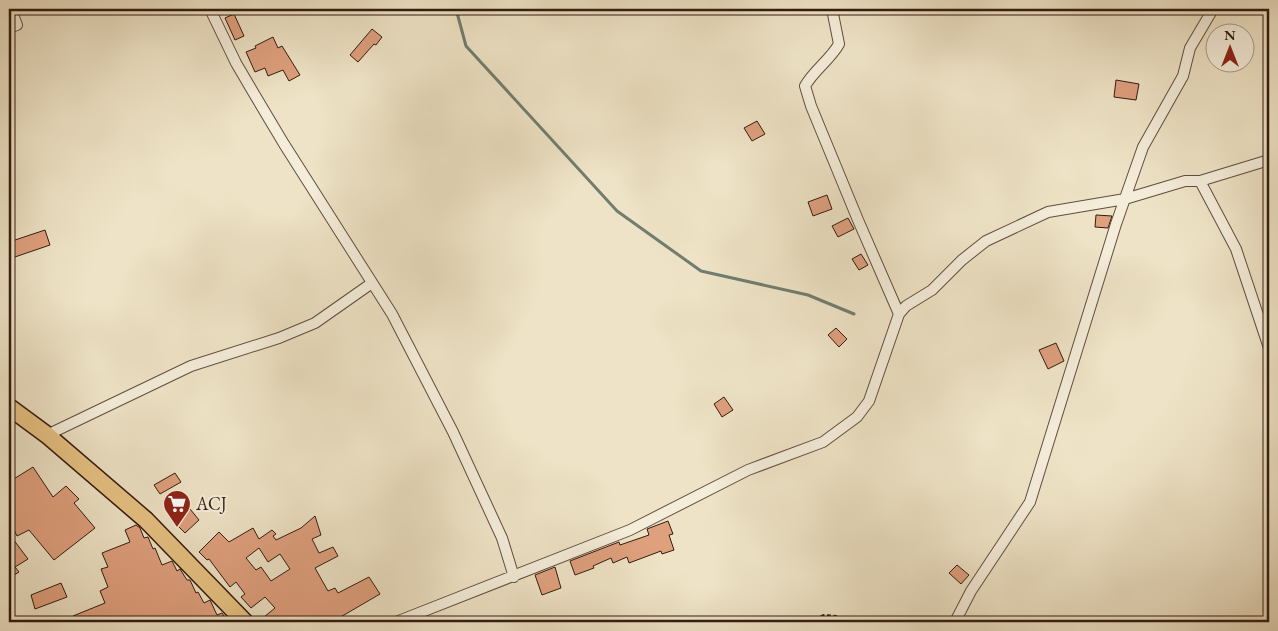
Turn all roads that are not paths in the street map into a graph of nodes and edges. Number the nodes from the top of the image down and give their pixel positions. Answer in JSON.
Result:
{"nodes":[{"id":1,"x":11,"y":9,"type":"edge"},
{"id":2,"x":210,"y":9,"type":"edge"},
{"id":3,"x":832,"y":9,"type":"edge"},
{"id":4,"x":1213,"y":9,"type":"edge"},
{"id":5,"x":9,"y":28,"type":"edge"},
{"id":6,"x":1269,"y":160,"type":"edge"},
{"id":7,"x":1200,"y":182,"type":"junction"},
{"id":8,"x":1125,"y":199,"type":"junction"},
{"id":9,"x":372,"y":283,"type":"junction"},
{"id":10,"x":900,"y":314,"type":"junction"},
{"id":11,"x":1269,"y":348,"type":"edge"},
{"id":12,"x":9,"y":407,"type":"edge"},
{"id":13,"x":47,"y":435,"type":"junction"},
{"id":14,"x":514,"y":577,"type":"junction"},
{"id":15,"x":245,"y":622,"type":"edge"},
{"id":16,"x":396,"y":622,"type":"edge"},
{"id":17,"x":955,"y":622,"type":"edge"}],
"edges":[{"from":1,"to":5,"type":"street"},
{"from":2,"to":9,"type":"street"},
{"from":3,"to":10,"type":"street"},
{"from":4,"to":8,"type":"street"},
{"from":6,"to":7,"type":"street"},
{"from":7,"to":8,"type":"street"},
{"from":7,"to":11,"type":"street"},
{"from":8,"to":10,"type":"street"},
{"from":8,"to":17,"type":"street"},
{"from":9,"to":13,"type":"street"},
{"from":9,"to":14,"type":"street"},
{"from":10,"to":14,"type":"street"},
{"from":12,"to":13,"type":"main road"},
{"from":13,"to":15,"type":"main road"},
{"from":14,"to":16,"type":"street"}]}
